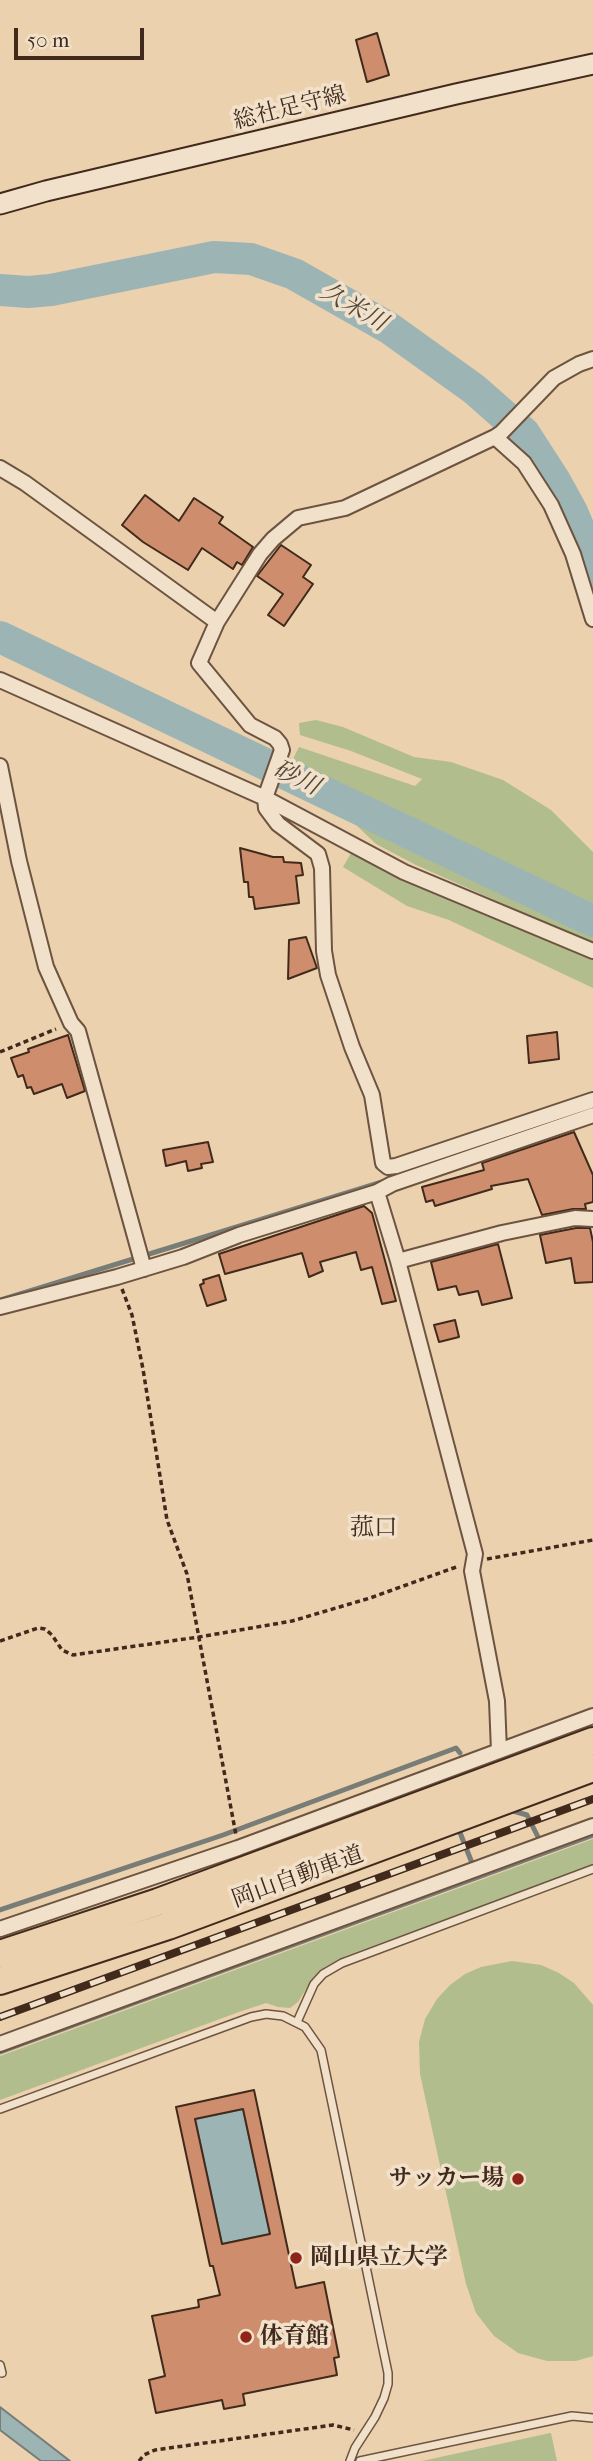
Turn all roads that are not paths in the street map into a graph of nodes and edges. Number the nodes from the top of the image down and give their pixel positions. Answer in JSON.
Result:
{"nodes":[{"id":1,"x":593,"y":64,"type":"edge"},
{"id":2,"x":0,"y":204,"type":"edge"},
{"id":3,"x":593,"y":359,"type":"edge"},
{"id":4,"x":498,"y":435,"type":"junction"},
{"id":5,"x":0,"y":468,"type":"edge"},
{"id":6,"x":593,"y":619,"type":"edge"},
{"id":7,"x":218,"y":621,"type":"junction"},
{"id":8,"x":0,"y":680,"type":"edge"},
{"id":9,"x":0,"y":765,"type":"edge"},
{"id":10,"x":265,"y":799,"type":"junction"},
{"id":11,"x":593,"y":951,"type":"edge"},
{"id":12,"x":593,"y":1100,"type":"edge"},
{"id":13,"x":593,"y":1115,"type":"edge"},
{"id":14,"x":390,"y":1177,"type":"junction"},
{"id":15,"x":377,"y":1192,"type":"junction"},
{"id":16,"x":593,"y":1219,"type":"edge"},
{"id":17,"x":141,"y":1261,"type":"junction"},
{"id":18,"x":398,"y":1261,"type":"junction"},
{"id":19,"x":0,"y":1307,"type":"edge"},
{"id":20,"x":593,"y":1716,"type":"edge"},
{"id":21,"x":593,"y":1741,"type":"edge"},
{"id":22,"x":499,"y":1751,"type":"junction"},
{"id":23,"x":593,"y":1768,"type":"edge"},
{"id":24,"x":593,"y":1826,"type":"edge"},
{"id":25,"x":593,"y":1869,"type":"edge"},
{"id":26,"x":0,"y":1929,"type":"edge"},
{"id":27,"x":0,"y":1954,"type":"edge"},
{"id":28,"x":0,"y":1981,"type":"edge"},
{"id":29,"x":297,"y":2022,"type":"junction"},
{"id":30,"x":0,"y":2044,"type":"edge"},
{"id":31,"x":0,"y":2109,"type":"edge"},
{"id":32,"x":593,"y":2418,"type":"edge"},
{"id":33,"x":350,"y":2461,"type":"edge"},
{"id":34,"x":360,"y":2461,"type":"edge"}],
"edges":[{"from":1,"to":2,"type":"main road","name":"総社足守線"},
{"from":3,"to":4,"type":"street"},
{"from":4,"to":6,"type":"street"},
{"from":4,"to":7,"type":"street"},
{"from":5,"to":7,"type":"street"},
{"from":7,"to":10,"type":"street"},
{"from":8,"to":10,"type":"street"},
{"from":9,"to":17,"type":"street"},
{"from":10,"to":11,"type":"street"},
{"from":10,"to":14,"type":"street"},
{"from":12,"to":14,"type":"street"},
{"from":13,"to":14,"type":"street"},
{"from":14,"to":15,"type":"street"},
{"from":15,"to":17,"type":"street"},
{"from":15,"to":18,"type":"street"},
{"from":16,"to":18,"type":"street"},
{"from":17,"to":19,"type":"street"},
{"from":18,"to":22,"type":"street"},
{"from":20,"to":22,"type":"street"},
{"from":21,"to":27,"type":"highway","name":"岡山自動車道"},
{"from":22,"to":26,"type":"street"},
{"from":23,"to":28,"type":"highway","name":"岡山自動車道"},
{"from":24,"to":30,"type":"street"},
{"from":25,"to":29,"type":"lane"},
{"from":29,"to":31,"type":"lane"},
{"from":29,"to":33,"type":"lane"},
{"from":32,"to":34,"type":"lane"}]}
